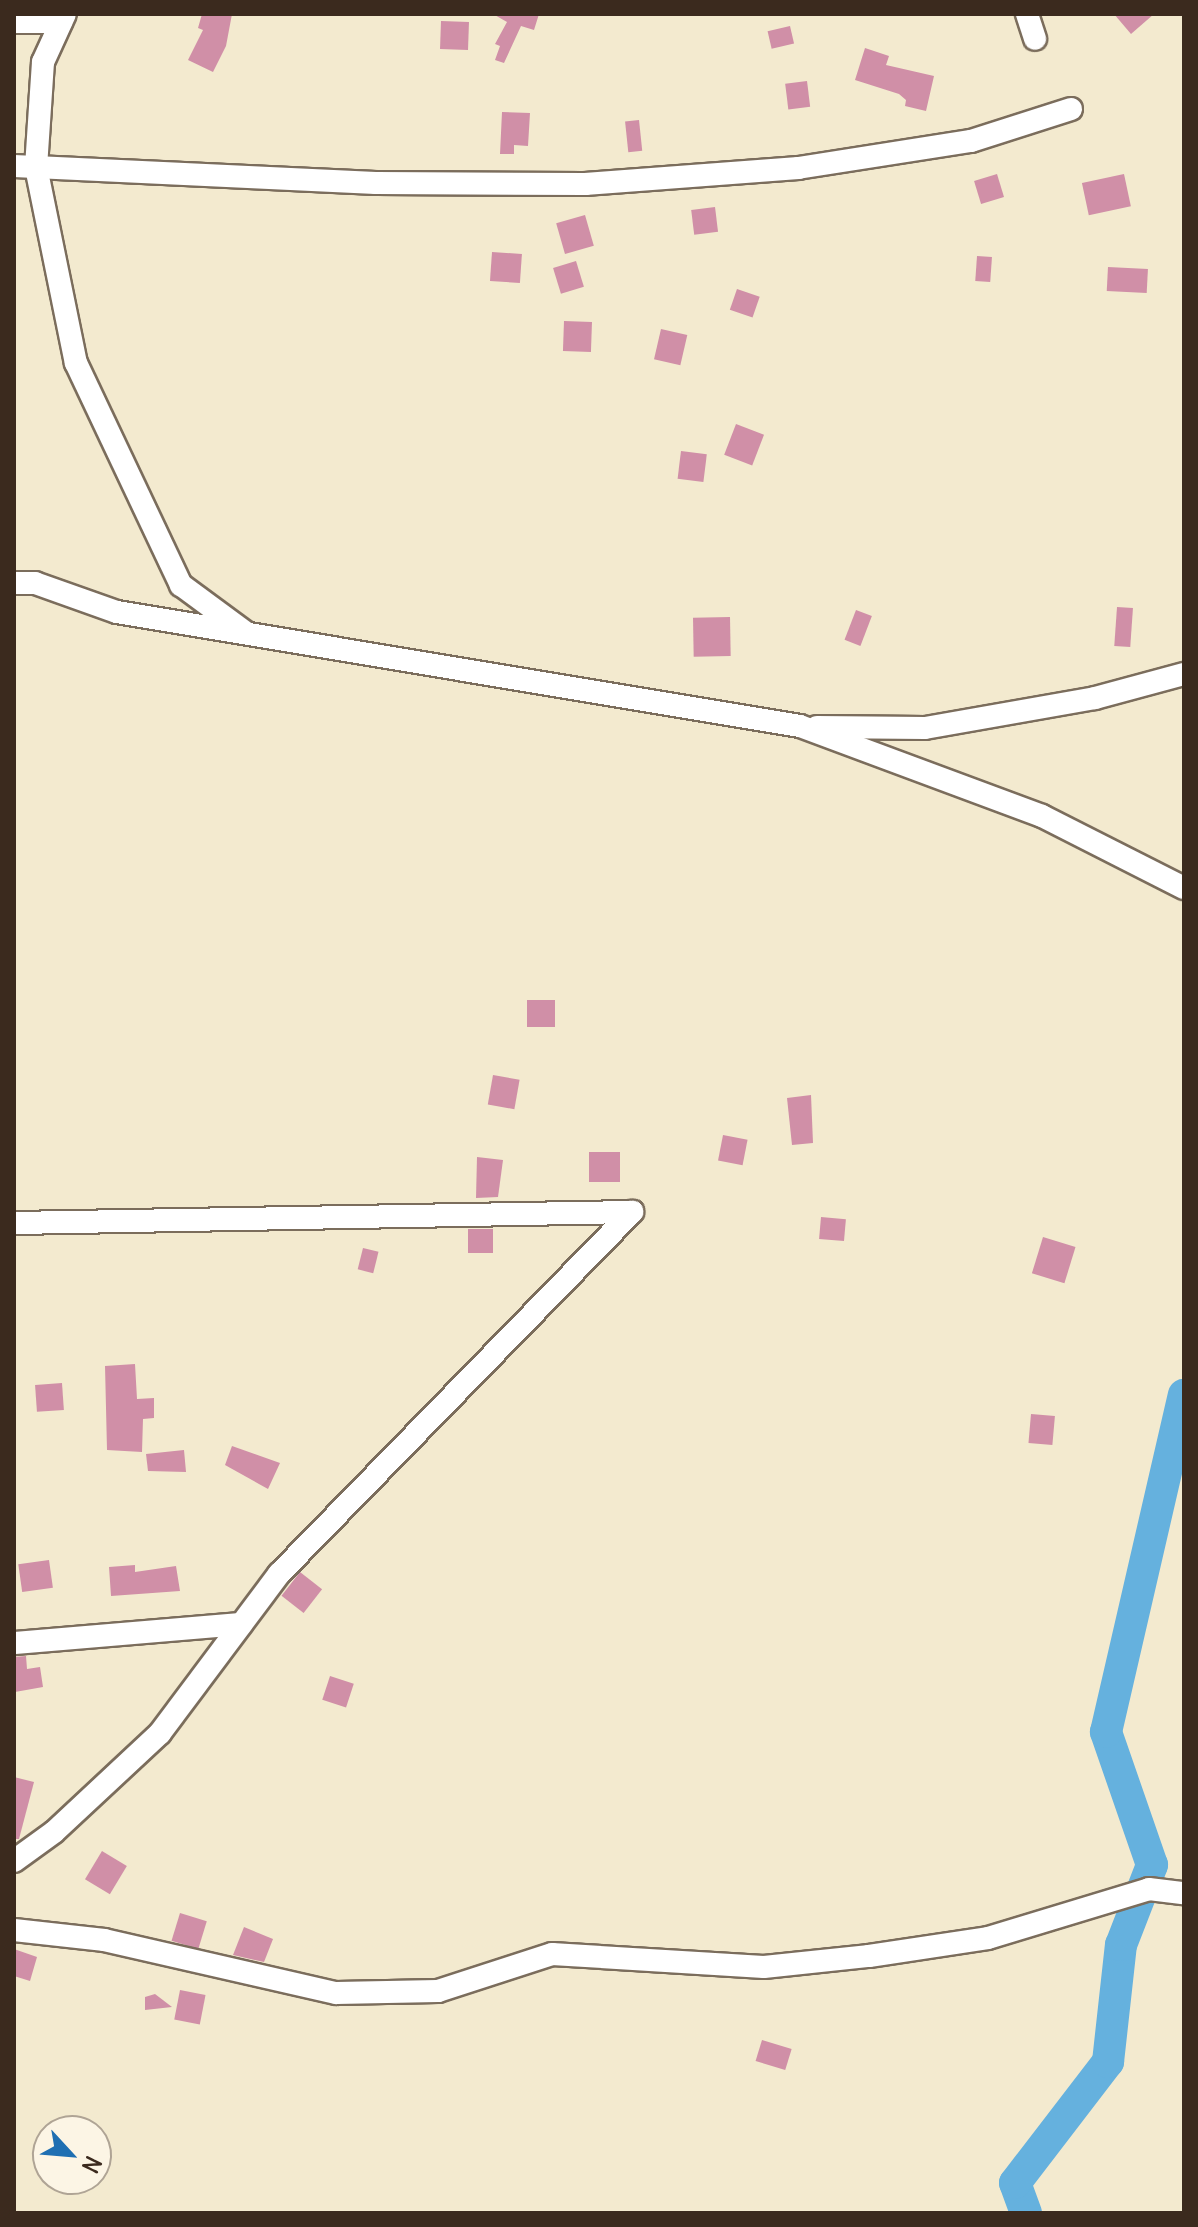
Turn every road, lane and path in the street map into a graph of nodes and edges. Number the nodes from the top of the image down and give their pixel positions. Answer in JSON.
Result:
{"nodes":[{"id":1,"x":1027,"y":14,"type":"edge"},
{"id":2,"x":63,"y":18,"type":"edge"},
{"id":3,"x":14,"y":22,"type":"edge"},
{"id":4,"x":1035,"y":39,"type":"dead end"},
{"id":5,"x":1071,"y":109,"type":"dead end"},
{"id":6,"x":25,"y":166,"type":"edge"},
{"id":7,"x":14,"y":583,"type":"edge"},
{"id":8,"x":249,"y":635,"type":"junction"},
{"id":9,"x":1184,"y":674,"type":"edge"},
{"id":10,"x":800,"y":726,"type":"junction"},
{"id":11,"x":1184,"y":888,"type":"edge"},
{"id":12,"x":14,"y":1223,"type":"edge"},
{"id":13,"x":241,"y":1624,"type":"junction"},
{"id":14,"x":14,"y":1643,"type":"edge"},
{"id":15,"x":14,"y":1861,"type":"edge"},
{"id":16,"x":1184,"y":1893,"type":"edge"},
{"id":17,"x":14,"y":1930,"type":"edge"}],
"edges":[{"from":1,"to":4,"type":"street"},
{"from":2,"to":3,"type":"street"},
{"from":2,"to":6,"type":"street"},
{"from":5,"to":6,"type":"street"},
{"from":6,"to":8,"type":"street"},
{"from":7,"to":8,"type":"street"},
{"from":8,"to":10,"type":"street"},
{"from":9,"to":10,"type":"street"},
{"from":10,"to":11,"type":"street"},
{"from":12,"to":13,"type":"street"},
{"from":13,"to":14,"type":"street"},
{"from":13,"to":15,"type":"street"},
{"from":16,"to":17,"type":"street"}]}
